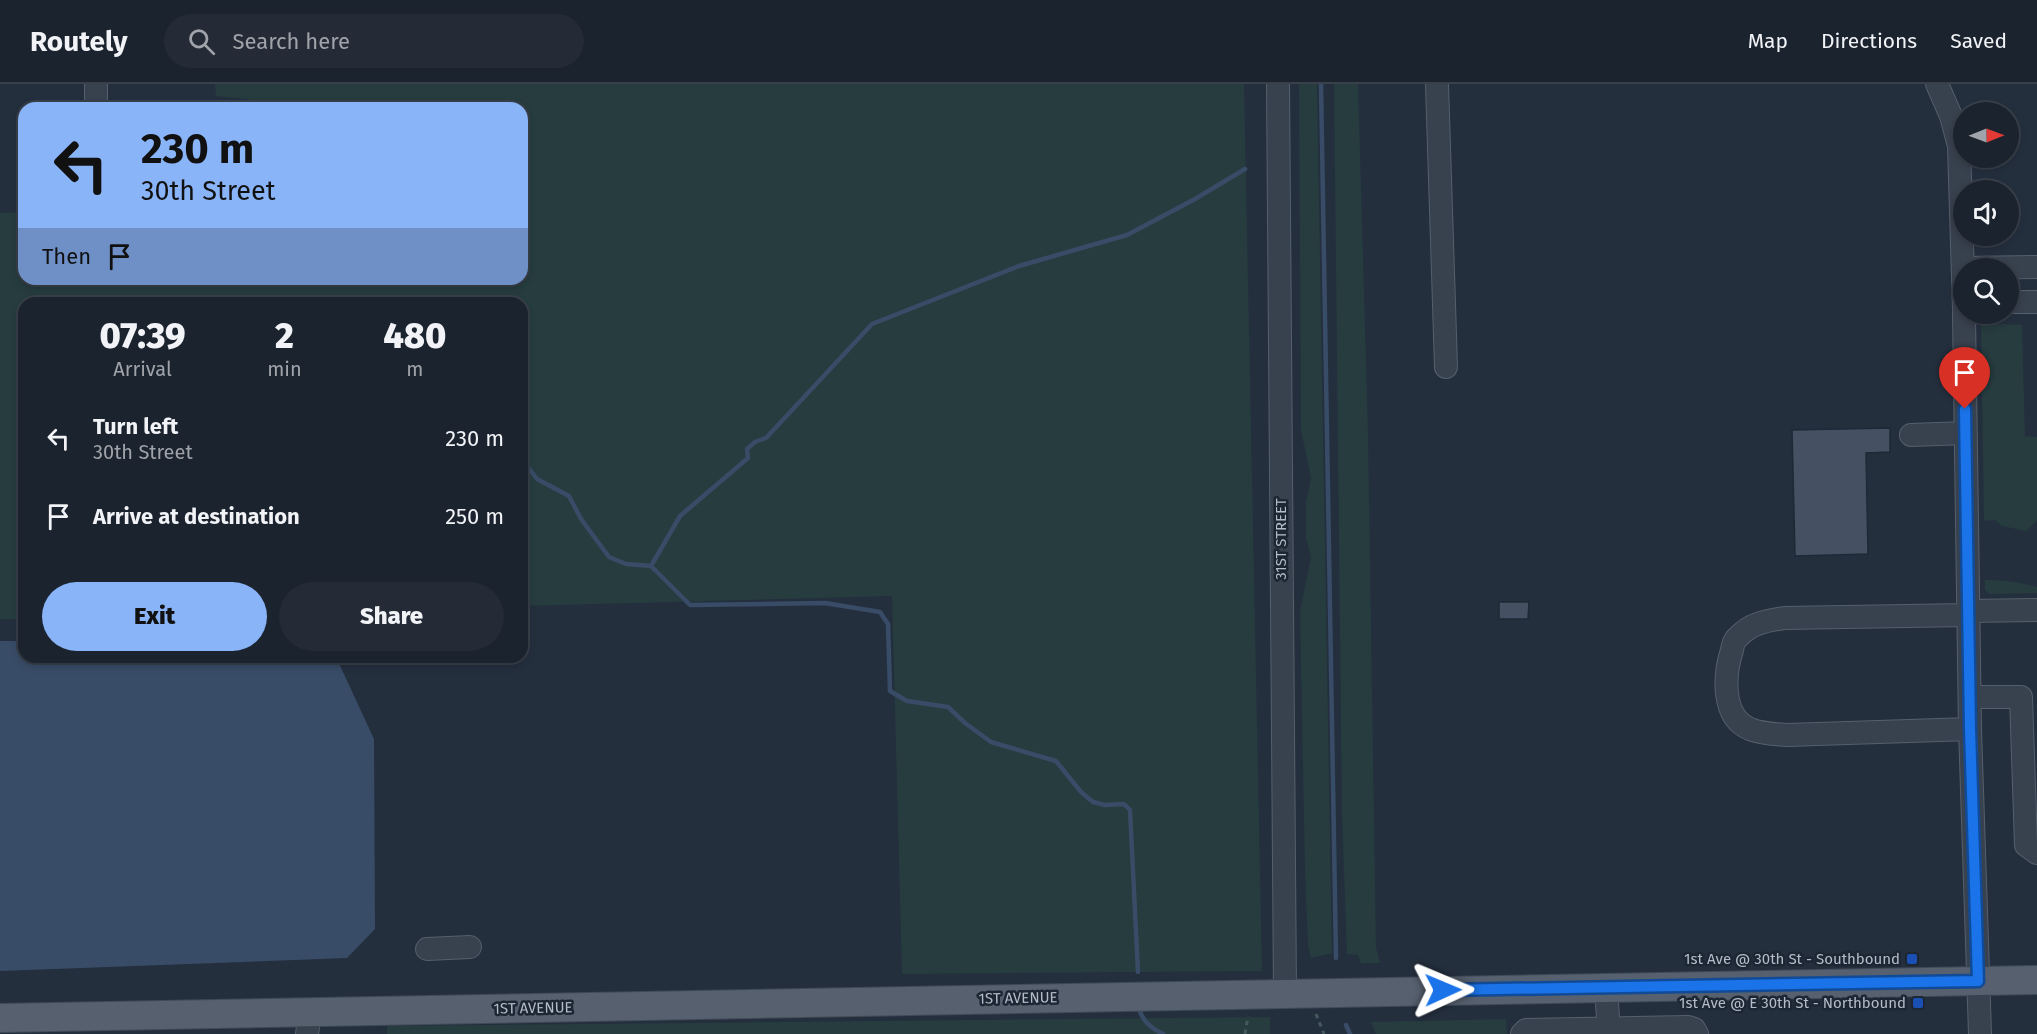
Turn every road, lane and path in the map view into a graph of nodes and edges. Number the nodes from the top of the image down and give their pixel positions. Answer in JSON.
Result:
{"nodes":[{"id":1,"x":1278,"y":84,"type":"edge"},
{"id":2,"x":1437,"y":84,"type":"edge"},
{"id":3,"x":1937,"y":84,"type":"edge"},
{"id":4,"x":1963,"y":258,"type":"edge"},
{"id":5,"x":2019,"y":267,"type":"edge"},
{"id":6,"x":2037,"y":267,"type":"edge"},
{"id":7,"x":2019,"y":302,"type":"edge"},
{"id":8,"x":2037,"y":302,"type":"edge"},
{"id":9,"x":1964,"y":324,"type":"edge"},
{"id":10,"x":1446,"y":367,"type":"dead end"},
{"id":11,"x":1966,"y":433,"type":"junction"},
{"id":12,"x":1911,"y":435,"type":"dead end"},
{"id":13,"x":2037,"y":610,"type":"edge"},
{"id":14,"x":1968,"y":613,"type":"junction"},
{"id":15,"x":1970,"y":697,"type":"junction"},
{"id":16,"x":2029,"y":697,"type":"edge"},
{"id":17,"x":1970,"y":729,"type":"junction"},
{"id":18,"x":2037,"y":853,"type":"edge"},
{"id":19,"x":470,"y":947,"type":"dead end"},
{"id":20,"x":426,"y":949,"type":"dead end"},
{"id":21,"x":2037,"y":980,"type":"edge"},
{"id":22,"x":1978,"y":981,"type":"junction"},
{"id":23,"x":1606,"y":987,"type":"junction"},
{"id":24,"x":1285,"y":993,"type":"junction"},
{"id":25,"x":0,"y":1018,"type":"edge"},
{"id":26,"x":309,"y":1023,"type":"edge"},
{"id":27,"x":1609,"y":1031,"type":"edge"},
{"id":28,"x":1522,"y":1034,"type":"edge"},
{"id":29,"x":1697,"y":1034,"type":"edge"},
{"id":30,"x":1980,"y":1034,"type":"edge"}],
"edges":[{"from":1,"to":24,"type":"street","name":"31ST STREET"},
{"from":2,"to":10,"type":"street"},
{"from":3,"to":4,"type":"street"},
{"from":5,"to":6,"type":"street"},
{"from":7,"to":8,"type":"street"},
{"from":9,"to":11,"type":"street"},
{"from":11,"to":12,"type":"street"},
{"from":11,"to":14,"type":"street"},
{"from":13,"to":14,"type":"street"},
{"from":14,"to":15,"type":"street"},
{"from":14,"to":17,"type":"street"},
{"from":15,"to":16,"type":"street"},
{"from":15,"to":17,"type":"street"},
{"from":16,"to":18,"type":"street"},
{"from":17,"to":22,"type":"street"},
{"from":19,"to":20,"type":"street"},
{"from":21,"to":22,"type":"main road","name":"1ST AVENUE"},
{"from":22,"to":23,"type":"main road","name":"1ST AVENUE"},
{"from":22,"to":30,"type":"street"},
{"from":23,"to":24,"type":"main road","name":"1ST AVENUE"},
{"from":23,"to":27,"type":"street"},
{"from":24,"to":26,"type":"main road","name":"1ST AVENUE"},
{"from":25,"to":26,"type":"main road","name":"1ST AVENUE"},
{"from":27,"to":28,"type":"street"},
{"from":27,"to":29,"type":"street"}]}
